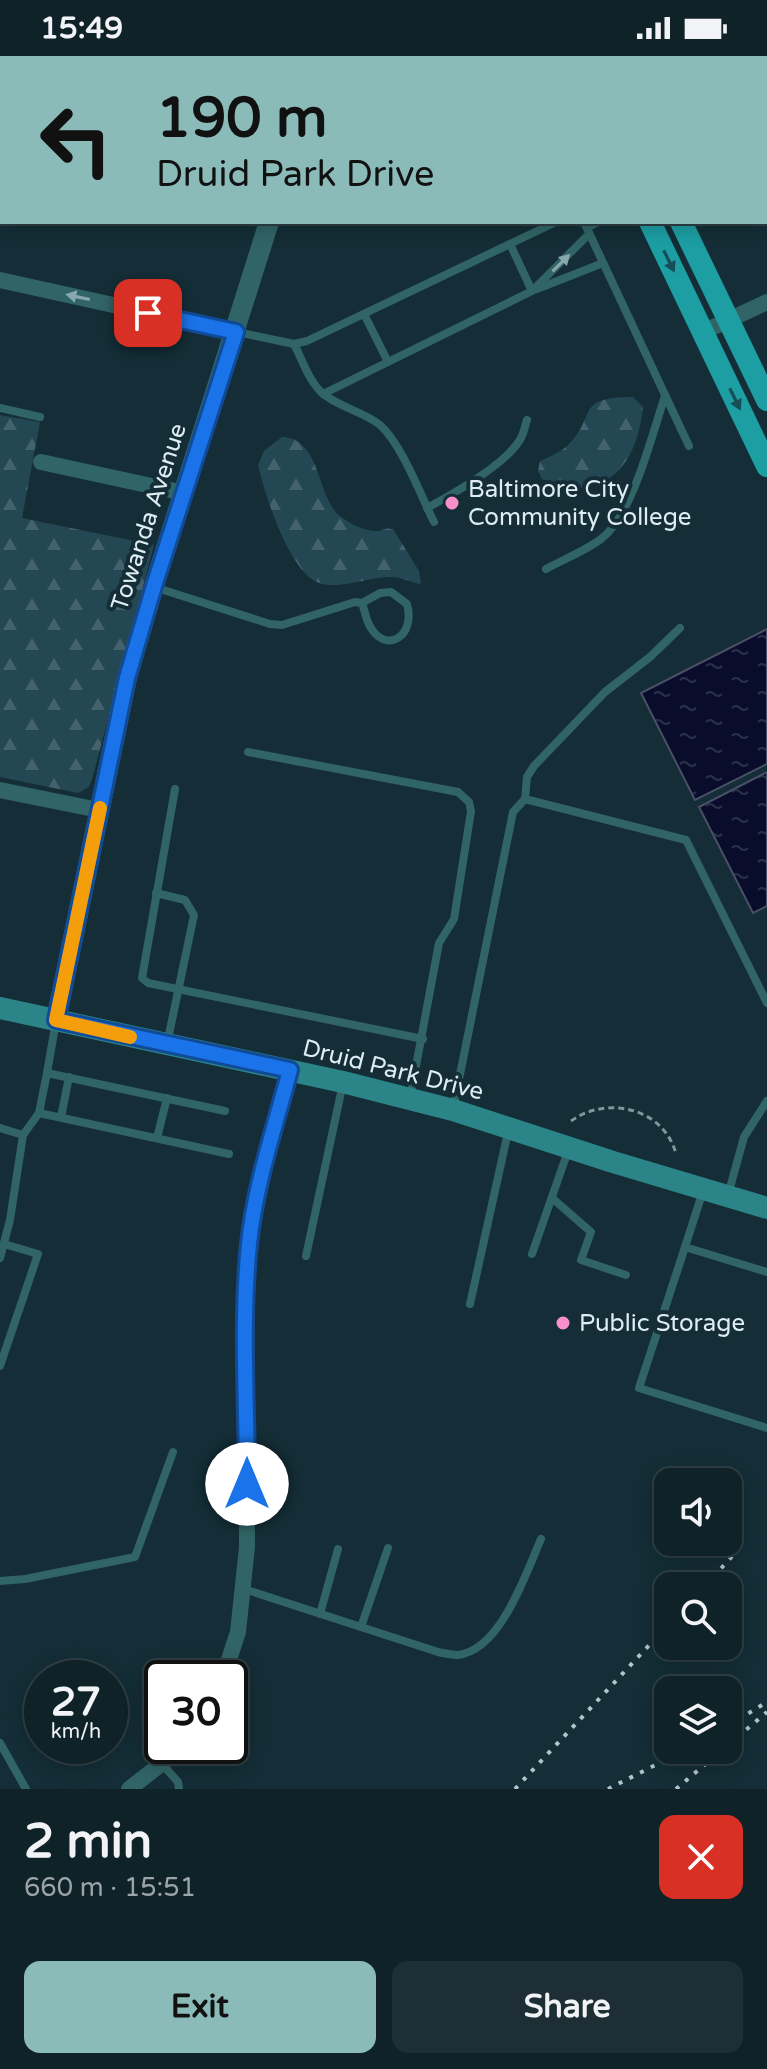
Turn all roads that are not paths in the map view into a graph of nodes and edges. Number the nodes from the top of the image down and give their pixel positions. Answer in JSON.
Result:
{"nodes":[{"id":1,"x":268,"y":224,"type":"edge"},
{"id":2,"x":552,"y":224,"type":"edge"},
{"id":3,"x":651,"y":224,"type":"edge"},
{"id":4,"x":682,"y":224,"type":"edge"},
{"id":5,"x":587,"y":228,"type":"edge"},
{"id":6,"x":510,"y":244,"type":"junction"},
{"id":7,"x":603,"y":263,"type":"junction"},
{"id":8,"x":0,"y":280,"type":"edge"},
{"id":9,"x":532,"y":291,"type":"junction"},
{"id":10,"x":767,"y":302,"type":"edge"},
{"id":11,"x":364,"y":314,"type":"junction"},
{"id":12,"x":729,"y":320,"type":"junction"},
{"id":13,"x":236,"y":332,"type":"junction"},
{"id":14,"x":703,"y":332,"type":"junction"},
{"id":15,"x":294,"y":344,"type":"junction"},
{"id":16,"x":388,"y":362,"type":"junction"},
{"id":17,"x":323,"y":394,"type":"junction"},
{"id":18,"x":665,"y":395,"type":"junction"},
{"id":19,"x":767,"y":400,"type":"edge"},
{"id":20,"x":0,"y":408,"type":"edge"},
{"id":21,"x":40,"y":417,"type":"dead end"},
{"id":22,"x":527,"y":420,"type":"dead end"},
{"id":23,"x":689,"y":446,"type":"dead end"},
{"id":24,"x":41,"y":462,"type":"dead end"},
{"id":25,"x":767,"y":466,"type":"edge"},
{"id":26,"x":184,"y":493,"type":"junction"},
{"id":27,"x":427,"y":508,"type":"junction"},
{"id":28,"x":434,"y":522,"type":"dead end"},
{"id":29,"x":546,"y":569,"type":"dead end"},
{"id":30,"x":154,"y":586,"type":"junction"},
{"id":31,"x":362,"y":603,"type":"junction"},
{"id":32,"x":680,"y":628,"type":"dead end"},
{"id":33,"x":248,"y":752,"type":"dead end"},
{"id":34,"x":175,"y":789,"type":"dead end"},
{"id":35,"x":0,"y":790,"type":"edge"},
{"id":36,"x":525,"y":799,"type":"junction"},
{"id":37,"x":99,"y":810,"type":"junction"},
{"id":38,"x":156,"y":893,"type":"junction"},
{"id":39,"x":178,"y":989,"type":"junction"},
{"id":40,"x":767,"y":1003,"type":"edge"},
{"id":41,"x":0,"y":1008,"type":"edge"},
{"id":42,"x":56,"y":1020,"type":"junction"},
{"id":43,"x":423,"y":1039,"type":"junction"},
{"id":44,"x":166,"y":1044,"type":"junction"},
{"id":45,"x":290,"y":1070,"type":"junction"},
{"id":46,"x":47,"y":1073,"type":"junction"},
{"id":47,"x":69,"y":1077,"type":"junction"},
{"id":48,"x":343,"y":1082,"type":"junction"},
{"id":49,"x":167,"y":1098,"type":"junction"},
{"id":50,"x":410,"y":1099,"type":"junction"},
{"id":51,"x":767,"y":1101,"type":"edge"},
{"id":52,"x":453,"y":1110,"type":"junction"},
{"id":53,"x":225,"y":1111,"type":"dead end"},
{"id":54,"x":39,"y":1113,"type":"junction"},
{"id":55,"x":61,"y":1117,"type":"junction"},
{"id":56,"x":510,"y":1127,"type":"junction"},
{"id":57,"x":0,"y":1128,"type":"edge"},
{"id":58,"x":23,"y":1135,"type":"junction"},
{"id":59,"x":157,"y":1138,"type":"junction"},
{"id":60,"x":569,"y":1148,"type":"junction"},
{"id":61,"x":229,"y":1154,"type":"dead end"},
{"id":62,"x":703,"y":1189,"type":"junction"},
{"id":63,"x":727,"y":1197,"type":"junction"},
{"id":64,"x":552,"y":1198,"type":"junction"},
{"id":65,"x":767,"y":1208,"type":"edge"},
{"id":66,"x":4,"y":1244,"type":"junction"},
{"id":67,"x":685,"y":1247,"type":"junction"},
{"id":68,"x":532,"y":1254,"type":"dead end"},
{"id":69,"x":306,"y":1256,"type":"dead end"},
{"id":70,"x":0,"y":1258,"type":"edge"},
{"id":71,"x":767,"y":1272,"type":"edge"},
{"id":72,"x":626,"y":1275,"type":"dead end"},
{"id":73,"x":470,"y":1304,"type":"dead end"},
{"id":74,"x":0,"y":1366,"type":"edge"},
{"id":75,"x":767,"y":1428,"type":"edge"},
{"id":76,"x":173,"y":1452,"type":"dead end"},
{"id":77,"x":541,"y":1539,"type":"dead end"},
{"id":78,"x":388,"y":1548,"type":"dead end"},
{"id":79,"x":338,"y":1549,"type":"dead end"},
{"id":80,"x":0,"y":1581,"type":"edge"},
{"id":81,"x":244,"y":1589,"type":"junction"},
{"id":82,"x":320,"y":1614,"type":"junction"},
{"id":83,"x":361,"y":1627,"type":"junction"},
{"id":84,"x":229,"y":1660,"type":"edge"},
{"id":85,"x":0,"y":1743,"type":"edge"},
{"id":86,"x":161,"y":1764,"type":"edge"},
{"id":87,"x":163,"y":1764,"type":"edge"},
{"id":88,"x":26,"y":1789,"type":"edge"},
{"id":89,"x":129,"y":1789,"type":"edge"},
{"id":90,"x":179,"y":1789,"type":"edge"}],
"edges":[{"from":1,"to":13,"type":"street","name":"Towanda Avenue"},
{"from":2,"to":6,"type":"lane"},
{"from":3,"to":14,"type":"main road","one_way":true},
{"from":4,"to":12,"type":"main road"},
{"from":5,"to":7,"type":"lane"},
{"from":9,"to":5,"type":"lane","one_way":true},
{"from":6,"to":9,"type":"lane"},
{"from":6,"to":11,"type":"lane"},
{"from":7,"to":9,"type":"lane"},
{"from":7,"to":18,"type":"lane"},
{"from":13,"to":8,"type":"street","one_way":true},
{"from":9,"to":16,"type":"lane"},
{"from":10,"to":12,"type":"street"},
{"from":11,"to":15,"type":"lane"},
{"from":11,"to":16,"type":"lane"},
{"from":12,"to":14,"type":"street"},
{"from":12,"to":19,"type":"main road"},
{"from":13,"to":15,"type":"lane"},
{"from":13,"to":26,"type":"street","name":"Towanda Avenue"},
{"from":14,"to":25,"type":"main road","one_way":true},
{"from":15,"to":17,"type":"lane"},
{"from":16,"to":17,"type":"lane"},
{"from":17,"to":27,"type":"lane"},
{"from":18,"to":23,"type":"lane"},
{"from":18,"to":29,"type":"lane"},
{"from":20,"to":21,"type":"lane"},
{"from":22,"to":27,"type":"lane"},
{"from":24,"to":26,"type":"street"},
{"from":26,"to":30,"type":"street","name":"Towanda Avenue"},
{"from":27,"to":28,"type":"lane"},
{"from":30,"to":31,"type":"lane"},
{"from":30,"to":37,"type":"street","name":"Towanda Avenue"},
{"from":31,"to":31,"type":"lane"},
{"from":32,"to":36,"type":"lane"},
{"from":33,"to":43,"type":"lane"},
{"from":34,"to":38,"type":"lane"},
{"from":35,"to":37,"type":"street"},
{"from":36,"to":40,"type":"lane"},
{"from":36,"to":52,"type":"lane"},
{"from":37,"to":42,"type":"street","name":"Towanda Avenue"},
{"from":38,"to":39,"type":"lane"},
{"from":38,"to":39,"type":"lane"},
{"from":39,"to":43,"type":"lane"},
{"from":39,"to":44,"type":"lane"},
{"from":41,"to":42,"type":"main road","name":"Druid Park Drive"},
{"from":42,"to":44,"type":"main road","name":"Druid Park Drive"},
{"from":42,"to":46,"type":"lane"},
{"from":43,"to":50,"type":"lane"},
{"from":44,"to":45,"type":"main road","name":"Druid Park Drive"},
{"from":45,"to":48,"type":"main road","name":"Druid Park Drive"},
{"from":45,"to":81,"type":"street"},
{"from":46,"to":47,"type":"lane"},
{"from":46,"to":54,"type":"lane"},
{"from":47,"to":49,"type":"lane"},
{"from":47,"to":55,"type":"lane"},
{"from":48,"to":50,"type":"main road","name":"Druid Park Drive"},
{"from":48,"to":69,"type":"lane"},
{"from":49,"to":53,"type":"lane"},
{"from":49,"to":59,"type":"lane"},
{"from":50,"to":52,"type":"main road","name":"Druid Park Drive"},
{"from":51,"to":63,"type":"lane"},
{"from":52,"to":56,"type":"main road","name":"Druid Park Drive"},
{"from":54,"to":55,"type":"lane"},
{"from":54,"to":58,"type":"lane"},
{"from":55,"to":59,"type":"lane"},
{"from":56,"to":60,"type":"main road","name":"Druid Park Drive"},
{"from":56,"to":73,"type":"lane"},
{"from":57,"to":58,"type":"lane"},
{"from":58,"to":66,"type":"lane"},
{"from":59,"to":61,"type":"lane"},
{"from":60,"to":62,"type":"main road","name":"Druid Park Drive"},
{"from":60,"to":64,"type":"lane"},
{"from":62,"to":63,"type":"main road","name":"Druid Park Drive"},
{"from":62,"to":67,"type":"lane"},
{"from":63,"to":65,"type":"main road","name":"Druid Park Drive"},
{"from":64,"to":68,"type":"lane"},
{"from":64,"to":72,"type":"lane"},
{"from":66,"to":70,"type":"lane"},
{"from":66,"to":74,"type":"lane"},
{"from":67,"to":71,"type":"lane"},
{"from":67,"to":75,"type":"lane"},
{"from":76,"to":80,"type":"lane"},
{"from":77,"to":83,"type":"lane"},
{"from":78,"to":83,"type":"lane"},
{"from":79,"to":82,"type":"lane"},
{"from":81,"to":82,"type":"lane"},
{"from":81,"to":84,"type":"street"},
{"from":82,"to":83,"type":"lane"},
{"from":85,"to":88,"type":"lane"},
{"from":86,"to":89,"type":"street"},
{"from":87,"to":90,"type":"lane"}]}
